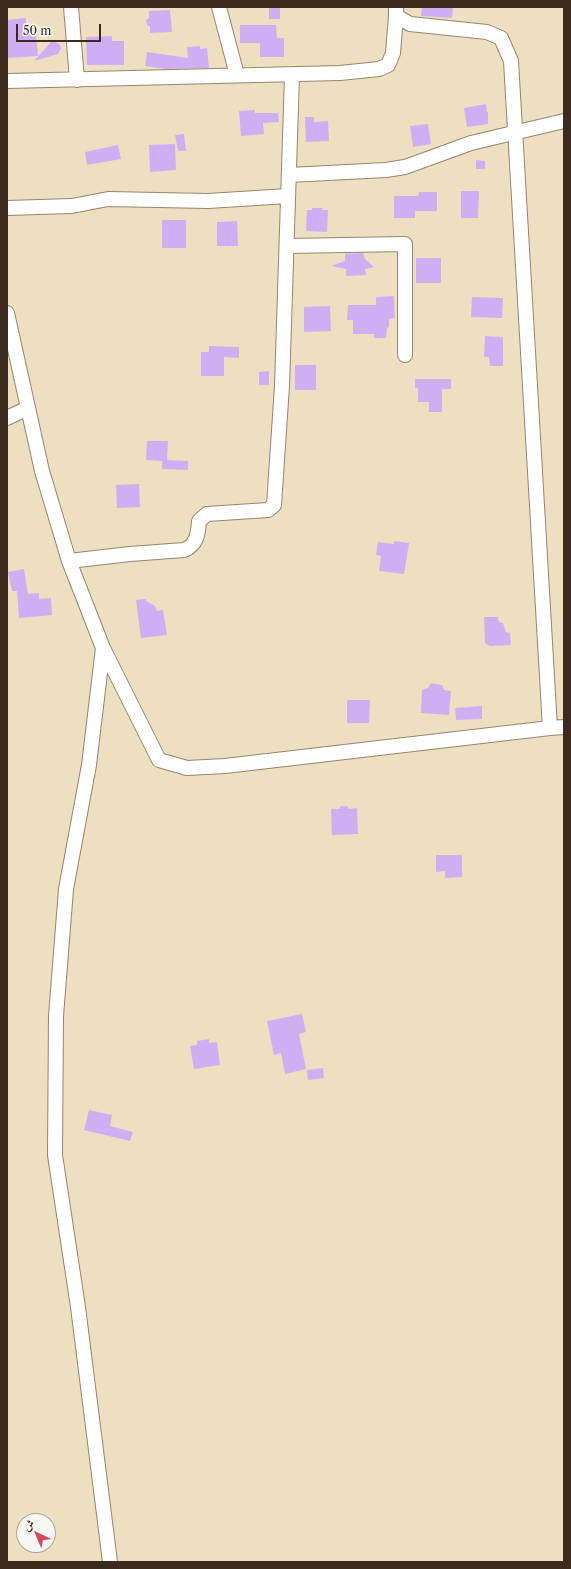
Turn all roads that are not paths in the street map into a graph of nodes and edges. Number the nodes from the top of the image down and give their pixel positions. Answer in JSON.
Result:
{"nodes":[{"id":1,"x":71,"y":7,"type":"edge"},
{"id":2,"x":219,"y":7,"type":"edge"},
{"id":3,"x":396,"y":11,"type":"edge"},
{"id":4,"x":237,"y":75,"type":"junction"},
{"id":5,"x":292,"y":75,"type":"junction"},
{"id":6,"x":77,"y":80,"type":"junction"},
{"id":7,"x":7,"y":81,"type":"edge"},
{"id":8,"x":564,"y":121,"type":"edge"},
{"id":9,"x":516,"y":131,"type":"junction"},
{"id":10,"x":289,"y":175,"type":"junction"},
{"id":11,"x":288,"y":196,"type":"junction"},
{"id":12,"x":7,"y":208,"type":"edge"},
{"id":13,"x":287,"y":246,"type":"junction"},
{"id":14,"x":7,"y":313,"type":"edge"},
{"id":15,"x":405,"y":355,"type":"dead end"},
{"id":16,"x":28,"y":408,"type":"junction"},
{"id":17,"x":7,"y":418,"type":"edge"},
{"id":18,"x":69,"y":561,"type":"junction"},
{"id":19,"x":103,"y":648,"type":"junction"},
{"id":20,"x":557,"y":728,"type":"edge"},
{"id":21,"x":110,"y":1562,"type":"edge"}],
"edges":[{"from":1,"to":6,"type":"street"},
{"from":2,"to":4,"type":"street"},
{"from":3,"to":5,"type":"street"},
{"from":3,"to":9,"type":"street"},
{"from":4,"to":5,"type":"street"},
{"from":4,"to":6,"type":"street"},
{"from":5,"to":10,"type":"street"},
{"from":6,"to":7,"type":"street"},
{"from":8,"to":9,"type":"street"},
{"from":9,"to":10,"type":"street"},
{"from":9,"to":20,"type":"street"},
{"from":10,"to":11,"type":"street"},
{"from":11,"to":12,"type":"street"},
{"from":11,"to":13,"type":"street"},
{"from":13,"to":15,"type":"street"},
{"from":13,"to":18,"type":"street"},
{"from":14,"to":16,"type":"street"},
{"from":16,"to":17,"type":"street"},
{"from":16,"to":18,"type":"street"},
{"from":18,"to":19,"type":"street"},
{"from":19,"to":20,"type":"street"},
{"from":19,"to":21,"type":"street"}]}
